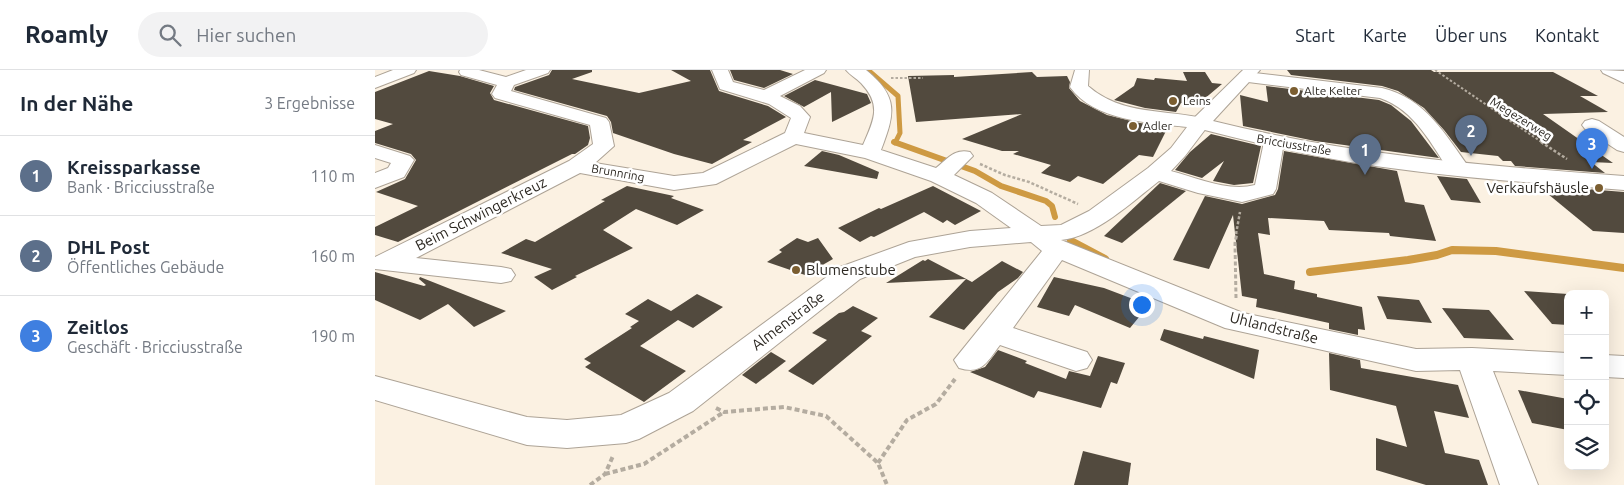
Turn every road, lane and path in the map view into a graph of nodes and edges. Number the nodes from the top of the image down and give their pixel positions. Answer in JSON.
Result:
{"nodes":[{"id":1,"x":408,"y":70,"type":"edge"},
{"id":2,"x":542,"y":70,"type":"edge"},
{"id":3,"x":720,"y":70,"type":"edge"},
{"id":4,"x":818,"y":70,"type":"edge"},
{"id":5,"x":854,"y":70,"type":"edge"},
{"id":6,"x":1079,"y":70,"type":"edge"},
{"id":7,"x":1435,"y":70,"type":"edge"},
{"id":8,"x":1609,"y":70,"type":"edge"},
{"id":9,"x":467,"y":72,"type":"dead end"},
{"id":10,"x":1249,"y":74,"type":"edge"},
{"id":11,"x":886,"y":78,"type":"dead end"},
{"id":12,"x":923,"y":78,"type":"dead end"},
{"id":13,"x":1624,"y":78,"type":"edge"},
{"id":14,"x":507,"y":82,"type":"junction"},
{"id":15,"x":375,"y":83,"type":"edge"},
{"id":16,"x":766,"y":96,"type":"junction"},
{"id":17,"x":1200,"y":123,"type":"junction"},
{"id":18,"x":1592,"y":125,"type":"dead end"},
{"id":19,"x":793,"y":137,"type":"junction"},
{"id":20,"x":1273,"y":142,"type":"junction"},
{"id":21,"x":1624,"y":146,"type":"edge"},
{"id":22,"x":375,"y":151,"type":"edge"},
{"id":23,"x":870,"y":153,"type":"junction"},
{"id":24,"x":953,"y":165,"type":"junction"},
{"id":25,"x":577,"y":166,"type":"junction"},
{"id":26,"x":1459,"y":169,"type":"junction"},
{"id":27,"x":1156,"y":174,"type":"junction"},
{"id":28,"x":375,"y":181,"type":"edge"},
{"id":29,"x":1598,"y":181,"type":"junction"},
{"id":30,"x":1624,"y":183,"type":"edge"},
{"id":31,"x":1098,"y":216,"type":"junction"},
{"id":32,"x":1237,"y":227,"type":"dead end"},
{"id":33,"x":1047,"y":242,"type":"junction"},
{"id":34,"x":380,"y":262,"type":"edge"},
{"id":35,"x":501,"y":275,"type":"dead end"},
{"id":36,"x":1236,"y":321,"type":"junction"},
{"id":37,"x":994,"y":332,"type":"junction"},
{"id":38,"x":1472,"y":359,"type":"junction"},
{"id":39,"x":970,"y":360,"type":"joint"},
{"id":40,"x":1076,"y":360,"type":"dead end"},
{"id":41,"x":1564,"y":364,"type":"edge"},
{"id":42,"x":1609,"y":366,"type":"edge"},
{"id":43,"x":1624,"y":367,"type":"edge"},
{"id":44,"x":375,"y":388,"type":"edge"},
{"id":45,"x":691,"y":395,"type":"junction"},
{"id":46,"x":724,"y":412,"type":"junction"},
{"id":47,"x":626,"y":428,"type":"junction"},
{"id":48,"x":878,"y":463,"type":"junction"},
{"id":49,"x":605,"y":474,"type":"junction"},
{"id":50,"x":590,"y":485,"type":"edge"},
{"id":51,"x":887,"y":485,"type":"edge"},
{"id":52,"x":1519,"y":485,"type":"edge"}],
"edges":[{"from":1,"to":15,"type":"street"},
{"from":2,"to":14,"type":"street"},
{"from":3,"to":16,"type":"street"},
{"from":4,"to":16,"type":"street"},
{"from":5,"to":23,"type":"street"},
{"from":6,"to":17,"type":"street","name":"Bricciusstraße"},
{"from":7,"to":29,"type":"path","name":"Megezerweg"},
{"from":8,"to":13,"type":"street"},
{"from":9,"to":14,"type":"street"},
{"from":10,"to":17,"type":"street","name":"Almenstraße"},
{"from":10,"to":26,"type":"street"},
{"from":11,"to":12,"type":"path"},
{"from":14,"to":25,"type":"street","name":"Brunnring"},
{"from":16,"to":19,"type":"street"},
{"from":17,"to":20,"type":"street","name":"Bricciusstraße"},
{"from":17,"to":27,"type":"street","name":"Almenstraße"},
{"from":18,"to":21,"type":"street"},
{"from":19,"to":23,"type":"street"},
{"from":19,"to":25,"type":"street","name":"Brunnring"},
{"from":20,"to":26,"type":"street","name":"Bricciusstraße"},
{"from":20,"to":27,"type":"street"},
{"from":22,"to":28,"type":"street"},
{"from":23,"to":24,"type":"street"},
{"from":24,"to":31,"type":"path"},
{"from":24,"to":33,"type":"street"},
{"from":25,"to":34,"type":"street","name":"Beim Schwingerkreuz"},
{"from":26,"to":29,"type":"street","name":"Bricciusstraße"},
{"from":27,"to":31,"type":"street","name":"Almenstraße"},
{"from":29,"to":30,"type":"street","name":"Bricciusstraße"},
{"from":31,"to":33,"type":"street","name":"Almenstraße"},
{"from":32,"to":36,"type":"path"},
{"from":33,"to":36,"type":"street","name":"Uhlandstraße"},
{"from":33,"to":37,"type":"street"},
{"from":33,"to":45,"type":"street","name":"Almenstraße"},
{"from":34,"to":35,"type":"street","name":"Beim Schwingerkreuz"},
{"from":36,"to":38,"type":"street","name":"Uhlandstraße"},
{"from":37,"to":39,"type":"street"},
{"from":37,"to":40,"type":"street"},
{"from":38,"to":41,"type":"street","name":"Uhlandstraße"},
{"from":38,"to":52,"type":"street"},
{"from":39,"to":48,"type":"path"},
{"from":42,"to":43,"type":"street"},
{"from":44,"to":47,"type":"street","name":"Almenstraße"},
{"from":45,"to":46,"type":"path"},
{"from":45,"to":47,"type":"street","name":"Almenstraße"},
{"from":46,"to":48,"type":"path"},
{"from":46,"to":49,"type":"path"},
{"from":47,"to":49,"type":"path"},
{"from":48,"to":51,"type":"path"},
{"from":49,"to":50,"type":"path"}]}
